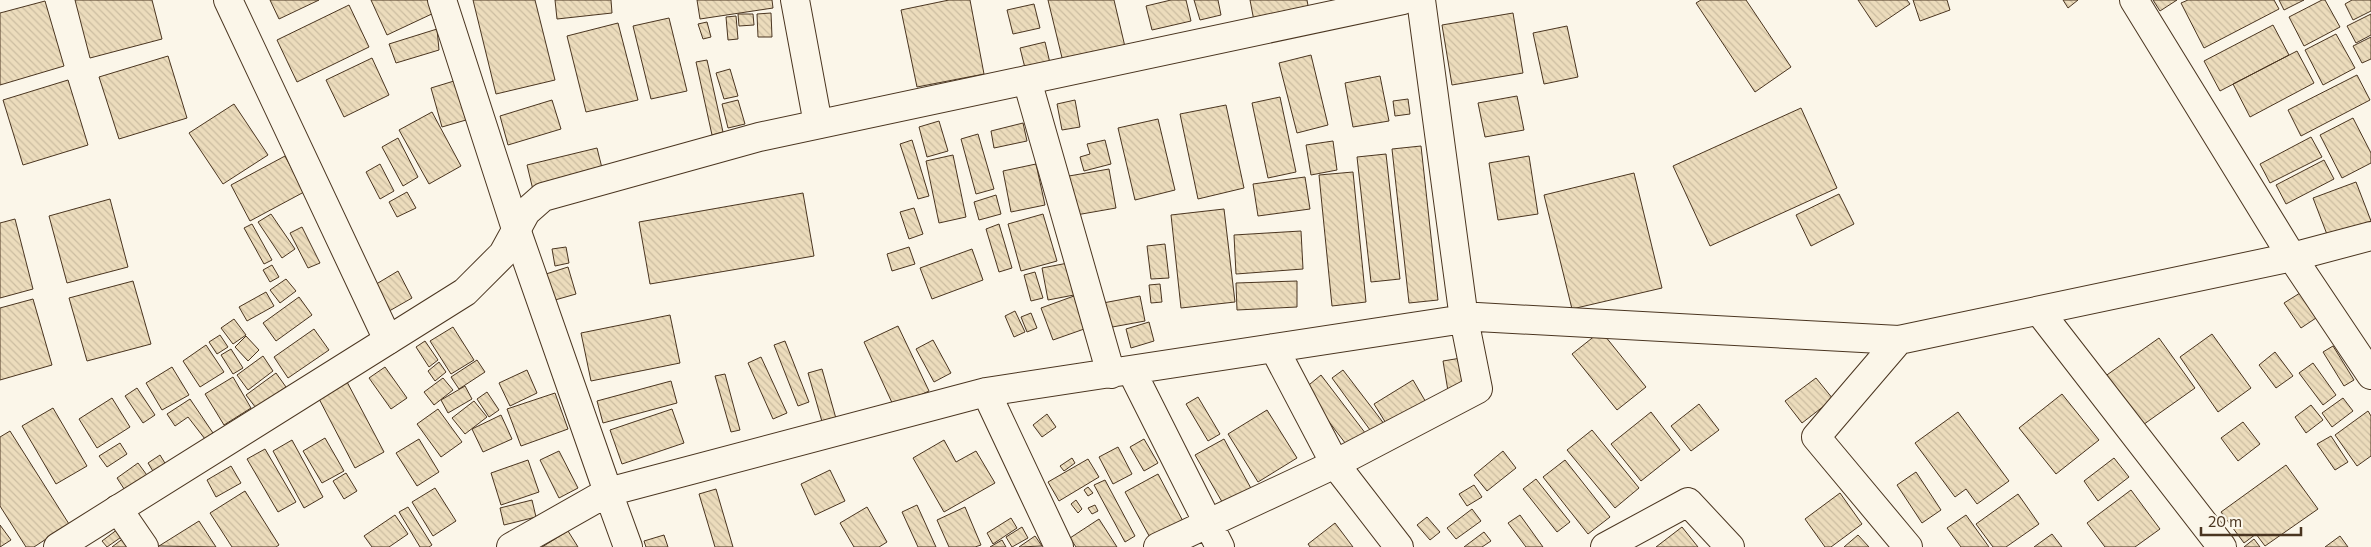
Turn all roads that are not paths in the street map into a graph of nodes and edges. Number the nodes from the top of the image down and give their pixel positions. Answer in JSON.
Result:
{"nodes":[{"id":1,"x":228,"y":0,"type":"edge"},
{"id":2,"x":442,"y":0,"type":"edge"},
{"id":3,"x":795,"y":0,"type":"edge"},
{"id":4,"x":1403,"y":0,"type":"edge"},
{"id":5,"x":1421,"y":0,"type":"edge"},
{"id":6,"x":2134,"y":0,"type":"edge"},
{"id":7,"x":1027,"y":80,"type":"junction"},
{"id":8,"x":818,"y":124,"type":"junction"},
{"id":9,"x":516,"y":229,"type":"junction"},
{"id":10,"x":2371,"y":236,"type":"edge"},
{"id":11,"x":2292,"y":257,"type":"junction"},
{"id":12,"x":2039,"y":310,"type":"junction"},
{"id":13,"x":1464,"y":319,"type":"junction"},
{"id":14,"x":388,"y":340,"type":"junction"},
{"id":15,"x":1899,"y":340,"type":"junction"},
{"id":16,"x":1274,"y":348,"type":"junction"},
{"id":17,"x":1121,"y":372,"type":"junction"},
{"id":18,"x":2371,"y":375,"type":"edge"},
{"id":19,"x":986,"y":392,"type":"junction"},
{"id":20,"x":1335,"y":464,"type":"junction"},
{"id":21,"x":608,"y":492,"type":"junction"},
{"id":22,"x":118,"y":509,"type":"junction"},
{"id":23,"x":1214,"y":535,"type":"edge"},
{"id":24,"x":58,"y":547,"type":"edge"},
{"id":25,"x":144,"y":547,"type":"edge"},
{"id":26,"x":511,"y":547,"type":"edge"},
{"id":27,"x":628,"y":547,"type":"edge"},
{"id":28,"x":1059,"y":547,"type":"edge"},
{"id":29,"x":1158,"y":547,"type":"edge"},
{"id":30,"x":1399,"y":547,"type":"edge"},
{"id":31,"x":1605,"y":547,"type":"edge"},
{"id":32,"x":1730,"y":547,"type":"edge"},
{"id":33,"x":1908,"y":547,"type":"edge"},
{"id":34,"x":2222,"y":547,"type":"edge"}],
"edges":[{"from":1,"to":14,"type":"street"},
{"from":2,"to":9,"type":"street"},
{"from":3,"to":8,"type":"street"},
{"from":4,"to":7,"type":"street"},
{"from":5,"to":13,"type":"street"},
{"from":6,"to":11,"type":"street"},
{"from":7,"to":8,"type":"street"},
{"from":7,"to":17,"type":"street"},
{"from":8,"to":9,"type":"street"},
{"from":9,"to":14,"type":"street"},
{"from":9,"to":21,"type":"street"},
{"from":10,"to":11,"type":"street"},
{"from":11,"to":12,"type":"street"},
{"from":11,"to":18,"type":"street"},
{"from":12,"to":15,"type":"street"},
{"from":12,"to":34,"type":"street"},
{"from":13,"to":15,"type":"street"},
{"from":13,"to":16,"type":"street"},
{"from":13,"to":20,"type":"street"},
{"from":14,"to":22,"type":"street"},
{"from":15,"to":33,"type":"street"},
{"from":16,"to":17,"type":"street"},
{"from":16,"to":20,"type":"street"},
{"from":17,"to":19,"type":"street"},
{"from":17,"to":23,"type":"street"},
{"from":19,"to":21,"type":"street"},
{"from":19,"to":28,"type":"street"},
{"from":20,"to":23,"type":"street"},
{"from":20,"to":30,"type":"street"},
{"from":21,"to":26,"type":"street"},
{"from":21,"to":27,"type":"street"},
{"from":22,"to":24,"type":"street"},
{"from":22,"to":25,"type":"street"},
{"from":23,"to":29,"type":"street"},
{"from":31,"to":32,"type":"street"}]}
